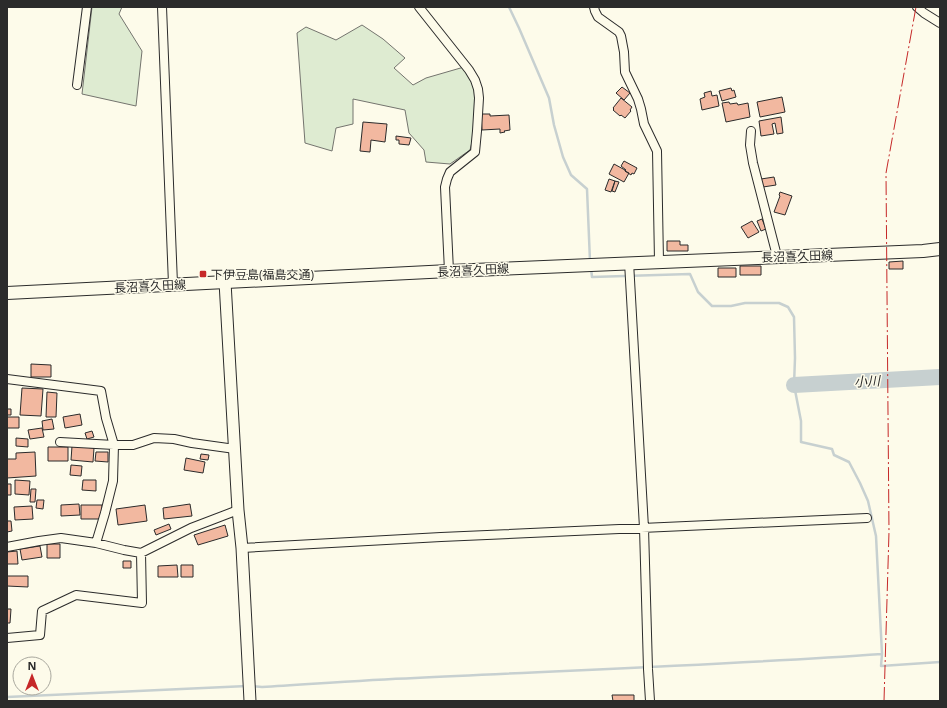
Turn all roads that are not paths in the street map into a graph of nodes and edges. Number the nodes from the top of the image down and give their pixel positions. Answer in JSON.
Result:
{"nodes":[{"id":1,"x":87,"y":7,"type":"edge"},
{"id":2,"x":162,"y":7,"type":"edge"},
{"id":3,"x":419,"y":7,"type":"edge"},
{"id":4,"x":594,"y":7,"type":"edge"},
{"id":5,"x":917,"y":7,"type":"edge"},
{"id":6,"x":940,"y":23,"type":"edge"},
{"id":7,"x":77,"y":85,"type":"dead end"},
{"id":8,"x":751,"y":131,"type":"dead end"},
{"id":9,"x":940,"y":249,"type":"edge"},
{"id":10,"x":777,"y":256,"type":"junction"},
{"id":11,"x":659,"y":261,"type":"junction"},
{"id":12,"x":629,"y":262,"type":"junction"},
{"id":13,"x":449,"y":271,"type":"junction"},
{"id":14,"x":225,"y":282,"type":"junction"},
{"id":15,"x":172,"y":284,"type":"junction"},
{"id":16,"x":7,"y":293,"type":"edge"},
{"id":17,"x":7,"y":379,"type":"edge"},
{"id":18,"x":60,"y":442,"type":"dead end"},
{"id":19,"x":114,"y":445,"type":"junction"},
{"id":20,"x":235,"y":449,"type":"junction"},
{"id":21,"x":238,"y":510,"type":"junction"},
{"id":22,"x":867,"y":518,"type":"dead end"},
{"id":23,"x":644,"y":528,"type":"junction"},
{"id":24,"x":96,"y":543,"type":"junction"},
{"id":25,"x":7,"y":547,"type":"edge"},
{"id":26,"x":242,"y":548,"type":"junction"},
{"id":27,"x":141,"y":553,"type":"junction"},
{"id":28,"x":7,"y":638,"type":"edge"},
{"id":29,"x":250,"y":701,"type":"edge"},
{"id":30,"x":650,"y":701,"type":"edge"}],
"edges":[{"from":1,"to":7,"type":"street"},
{"from":2,"to":15,"type":"street"},
{"from":3,"to":13,"type":"street"},
{"from":4,"to":11,"type":"street"},
{"from":5,"to":6,"type":"street"},
{"from":8,"to":10,"type":"street"},
{"from":9,"to":10,"type":"main road","name":"長沼喜久田線"},
{"from":10,"to":11,"type":"main road","name":"長沼喜久田線"},
{"from":11,"to":12,"type":"main road","name":"長沼喜久田線"},
{"from":12,"to":13,"type":"main road","name":"長沼喜久田線"},
{"from":12,"to":23,"type":"street"},
{"from":13,"to":14,"type":"main road","name":"長沼喜久田線"},
{"from":14,"to":15,"type":"main road","name":"長沼喜久田線"},
{"from":14,"to":20,"type":"street"},
{"from":15,"to":16,"type":"main road","name":"長沼喜久田線"},
{"from":17,"to":19,"type":"street"},
{"from":18,"to":19,"type":"street"},
{"from":19,"to":20,"type":"street"},
{"from":19,"to":24,"type":"street"},
{"from":20,"to":21,"type":"street"},
{"from":21,"to":26,"type":"street"},
{"from":21,"to":27,"type":"street"},
{"from":22,"to":23,"type":"street"},
{"from":23,"to":26,"type":"street"},
{"from":23,"to":30,"type":"street"},
{"from":24,"to":25,"type":"street"},
{"from":24,"to":27,"type":"street"},
{"from":26,"to":29,"type":"street"},
{"from":27,"to":28,"type":"street"}]}
